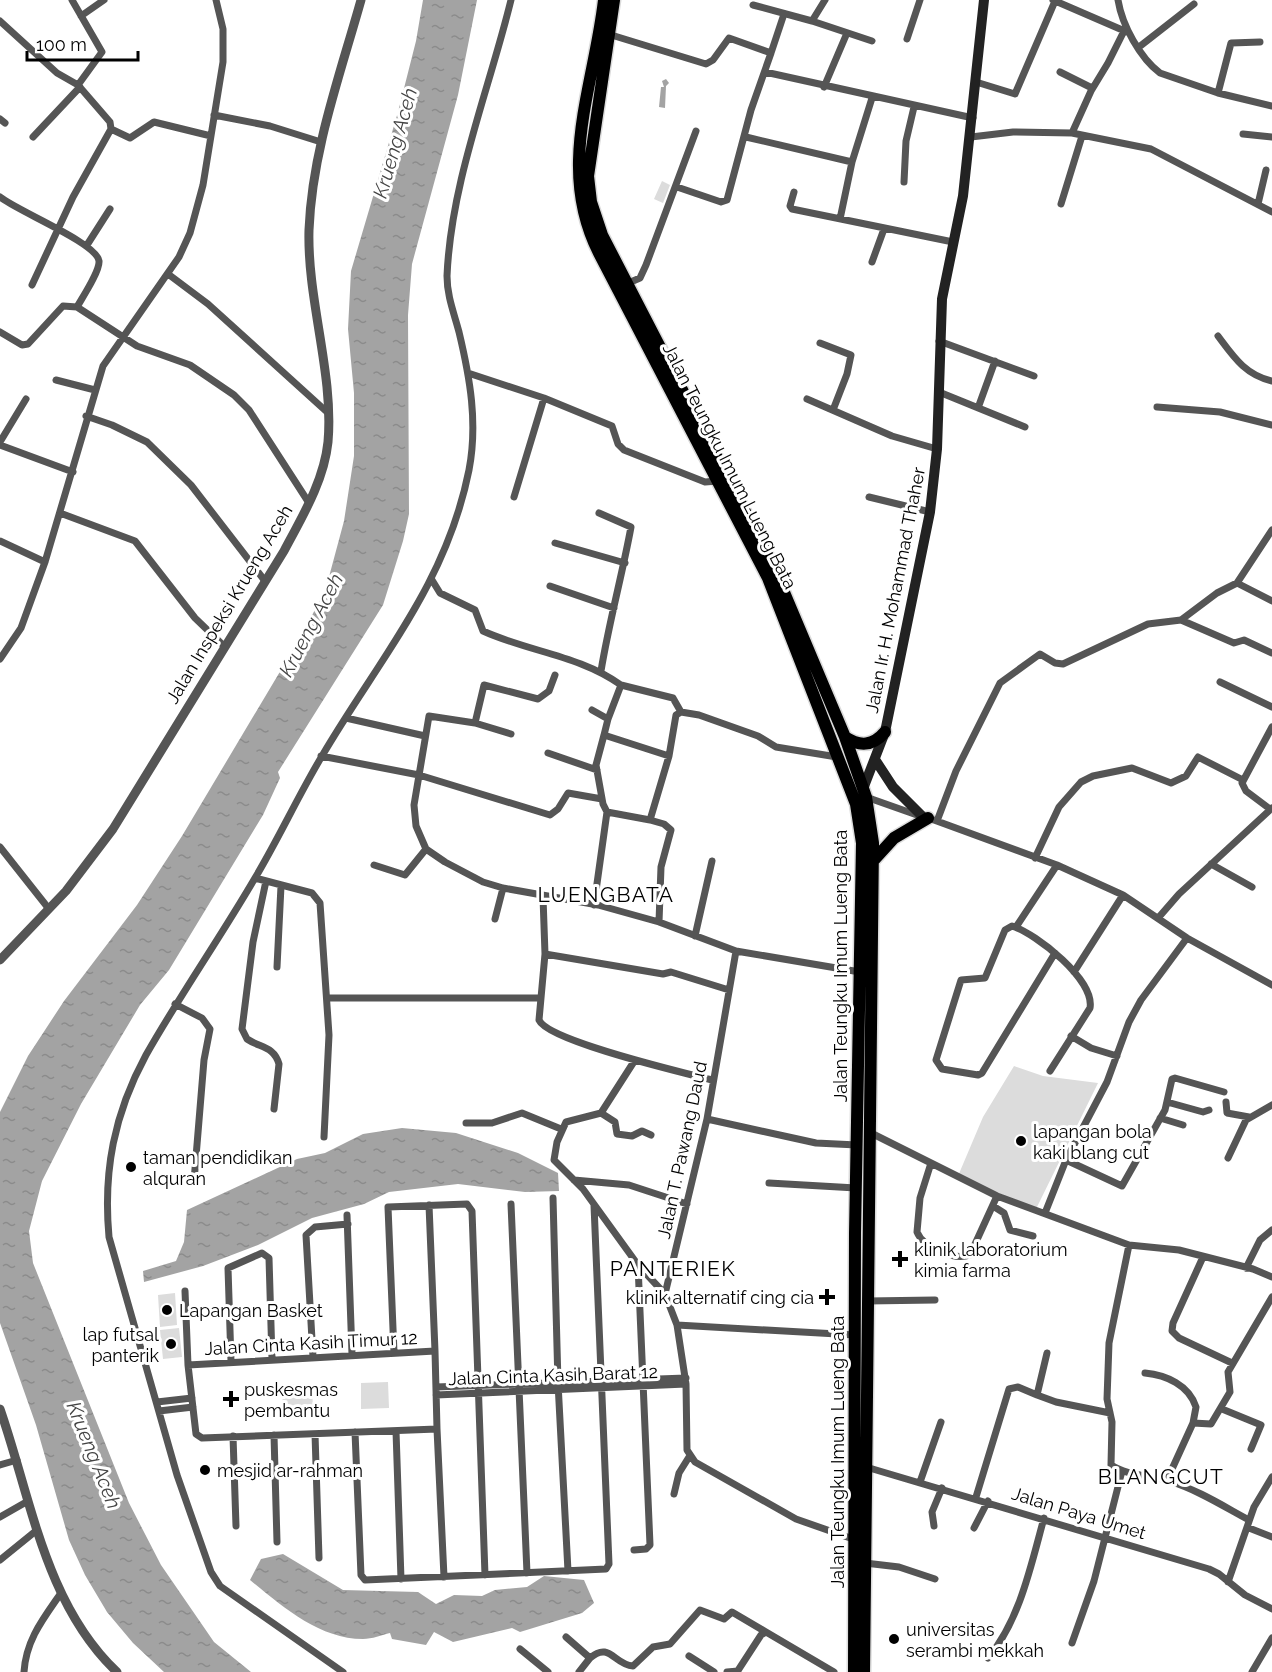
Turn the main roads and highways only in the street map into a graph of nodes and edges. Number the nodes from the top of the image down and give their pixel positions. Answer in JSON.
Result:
{"nodes":[{"id":1,"x":604,"y":0,"type":"edge"},
{"id":2,"x":614,"y":0,"type":"edge"},
{"id":3,"x":984,"y":0,"type":"edge"},
{"id":4,"x":623,"y":285,"type":"junction"},
{"id":5,"x":783,"y":603,"type":"junction"},
{"id":6,"x":885,"y":732,"type":"junction"},
{"id":7,"x":845,"y":737,"type":"junction"},
{"id":8,"x":876,"y":761,"type":"junction"},
{"id":9,"x":864,"y":793,"type":"junction"},
{"id":10,"x":929,"y":819,"type":"joint"},
{"id":11,"x":872,"y":862,"type":"junction"},
{"id":12,"x":864,"y":1008,"type":"junction"},
{"id":13,"x":861,"y":1613,"type":"junction"},
{"id":14,"x":854,"y":1672,"type":"edge"},
{"id":15,"x":864,"y":1672,"type":"edge"}],
"edges":[{"from":1,"to":4,"type":"highway","name":"Jalan Teungku Imum Lueng Bata"},
{"from":2,"to":4,"type":"highway","name":"Jalan Teungku Imum Lueng Bata"},
{"from":3,"to":6,"type":"main road","name":"Jalan Ir. H. Mohammad Thaher"},
{"from":4,"to":5,"type":"highway","name":"Jalan Teungku Imum Lueng Bata"},
{"from":4,"to":5,"type":"highway","name":"Jalan Teungku Imum Lueng Bata"},
{"from":5,"to":7,"type":"highway","name":"Jalan Teungku Imum Lueng Bata"},
{"from":5,"to":12,"type":"highway","name":"Jalan Teungku Imum Lueng Bata"},
{"from":6,"to":7,"type":"highway"},
{"from":6,"to":8,"type":"main road","name":"Jalan Ir. H. Mohammad Thaher"},
{"from":7,"to":9,"type":"highway","name":"Jalan Teungku Imum Lueng Bata"},
{"from":8,"to":9,"type":"main road","name":"Jalan Ir. H. Mohammad Thaher"},
{"from":8,"to":10,"type":"main road"},
{"from":9,"to":11,"type":"highway","name":"Jalan Teungku Imum Lueng Bata"},
{"from":10,"to":11,"type":"highway"},
{"from":11,"to":12,"type":"highway","name":"Jalan Teungku Imum Lueng Bata"},
{"from":12,"to":13,"type":"highway","name":"Jalan Teungku Imum Lueng Bata"},
{"from":12,"to":13,"type":"highway","name":"Jalan Teungku Imum Lueng Bata"},
{"from":13,"to":14,"type":"highway","name":"Jalan Teungku Imum Lueng Bata"},
{"from":13,"to":15,"type":"highway","name":"Jalan Teungku Imum Lueng Bata"}]}
